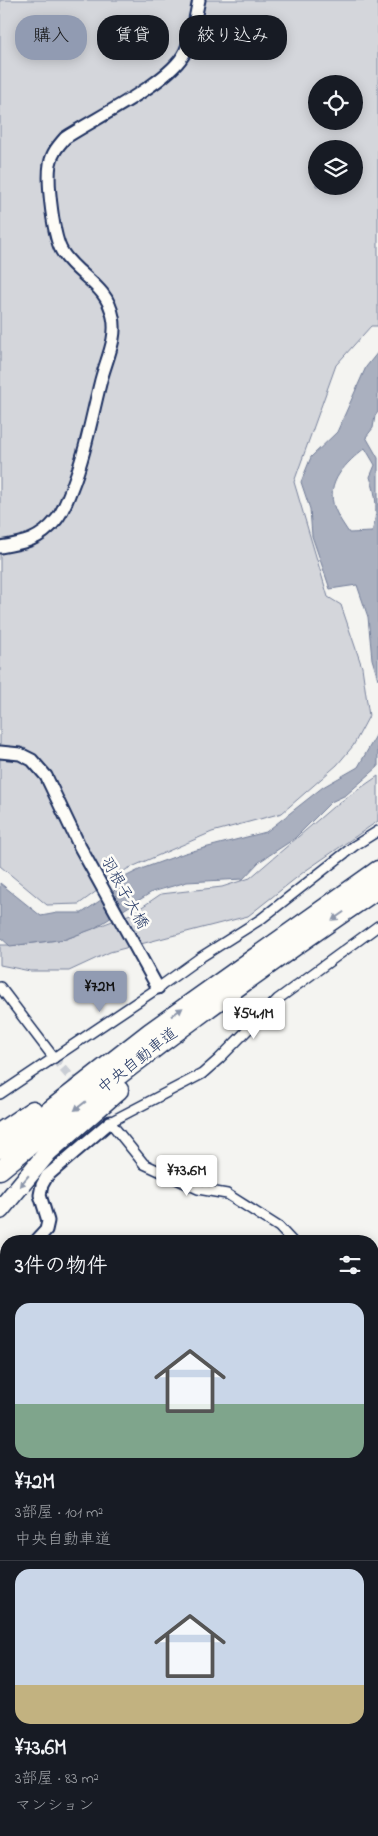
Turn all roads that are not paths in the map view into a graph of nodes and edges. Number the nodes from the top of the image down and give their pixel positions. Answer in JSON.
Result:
{"nodes":[{"id":1,"x":199,"y":0,"type":"edge"},
{"id":2,"x":2,"y":547,"type":"edge"},
{"id":3,"x":0,"y":752,"type":"edge"},
{"id":4,"x":378,"y":831,"type":"edge"},
{"id":5,"x":378,"y":870,"type":"edge"},
{"id":6,"x":378,"y":889,"type":"edge"},
{"id":7,"x":378,"y":926,"type":"edge"},
{"id":8,"x":243,"y":983,"type":"junction"},
{"id":9,"x":158,"y":988,"type":"junction"},
{"id":10,"x":1,"y":991,"type":"edge"},
{"id":11,"x":150,"y":1032,"type":"junction"},
{"id":12,"x":54,"y":1058,"type":"junction"},
{"id":13,"x":0,"y":1094,"type":"edge"},
{"id":14,"x":110,"y":1122,"type":"junction"},
{"id":15,"x":0,"y":1132,"type":"edge"},
{"id":16,"x":0,"y":1149,"type":"edge"},
{"id":17,"x":0,"y":1170,"type":"edge"},
{"id":18,"x":0,"y":1210,"type":"edge"},
{"id":19,"x":41,"y":1235,"type":"edge"},
{"id":20,"x":286,"y":1235,"type":"edge"}],
"edges":[{"from":1,"to":2,"type":"street"},
{"from":3,"to":9,"type":"street","name":"羽根子大橋"},
{"from":4,"to":9,"type":"street"},
{"from":11,"to":5,"type":"highway","name":"中央自動車道","one_way":true},
{"from":6,"to":8,"type":"highway","name":"中央自動車道","one_way":true},
{"from":7,"to":14,"type":"street"},
{"from":8,"to":17,"type":"highway","name":"中央自動車道","one_way":true},
{"from":8,"to":18,"type":"highway","one_way":true},
{"from":9,"to":12,"type":"street"},
{"from":10,"to":12,"type":"street"},
{"from":11,"to":15,"type":"highway"},
{"from":11,"to":16,"type":"highway","name":"中央自動車道"},
{"from":12,"to":13,"type":"street"},
{"from":14,"to":19,"type":"street"},
{"from":14,"to":20,"type":"street"}]}
